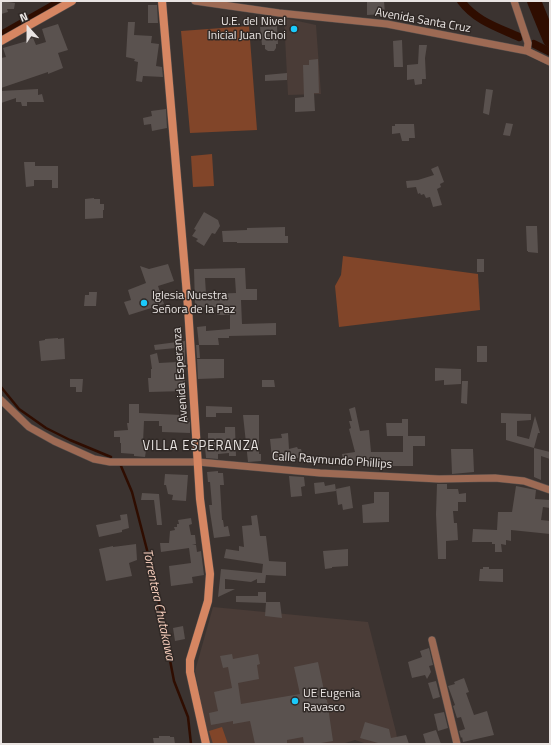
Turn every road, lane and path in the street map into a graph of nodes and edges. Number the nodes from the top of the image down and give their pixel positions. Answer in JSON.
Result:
{"nodes":[{"id":1,"x":72,"y":1,"type":"edge"},
{"id":2,"x":162,"y":1,"type":"edge"},
{"id":3,"x":195,"y":1,"type":"edge"},
{"id":4,"x":514,"y":1,"type":"edge"},
{"id":5,"x":1,"y":42,"type":"edge"},
{"id":6,"x":527,"y":51,"type":"junction"},
{"id":7,"x":550,"y":62,"type":"edge"},
{"id":8,"x":1,"y":400,"type":"edge"},
{"id":9,"x":198,"y":462,"type":"junction"},
{"id":10,"x":550,"y":490,"type":"edge"},
{"id":11,"x":432,"y":640,"type":"dead end"},
{"id":12,"x":206,"y":744,"type":"edge"},
{"id":13,"x":457,"y":744,"type":"edge"}],
"edges":[{"from":1,"to":5,"type":"main road"},
{"from":2,"to":9,"type":"main road","name":"Avenida Esperanza"},
{"from":3,"to":6,"type":"street","name":"Avenida Santa Cruz"},
{"from":4,"to":6,"type":"street"},
{"from":6,"to":7,"type":"street","name":"Avenida Santa Cruz"},
{"from":8,"to":9,"type":"street","name":"Calle Raymundo Phillips"},
{"from":9,"to":10,"type":"street","name":"Calle Raymundo Phillips"},
{"from":9,"to":12,"type":"main road","name":"Avenida Esperanza"},
{"from":11,"to":13,"type":"street"}]}
